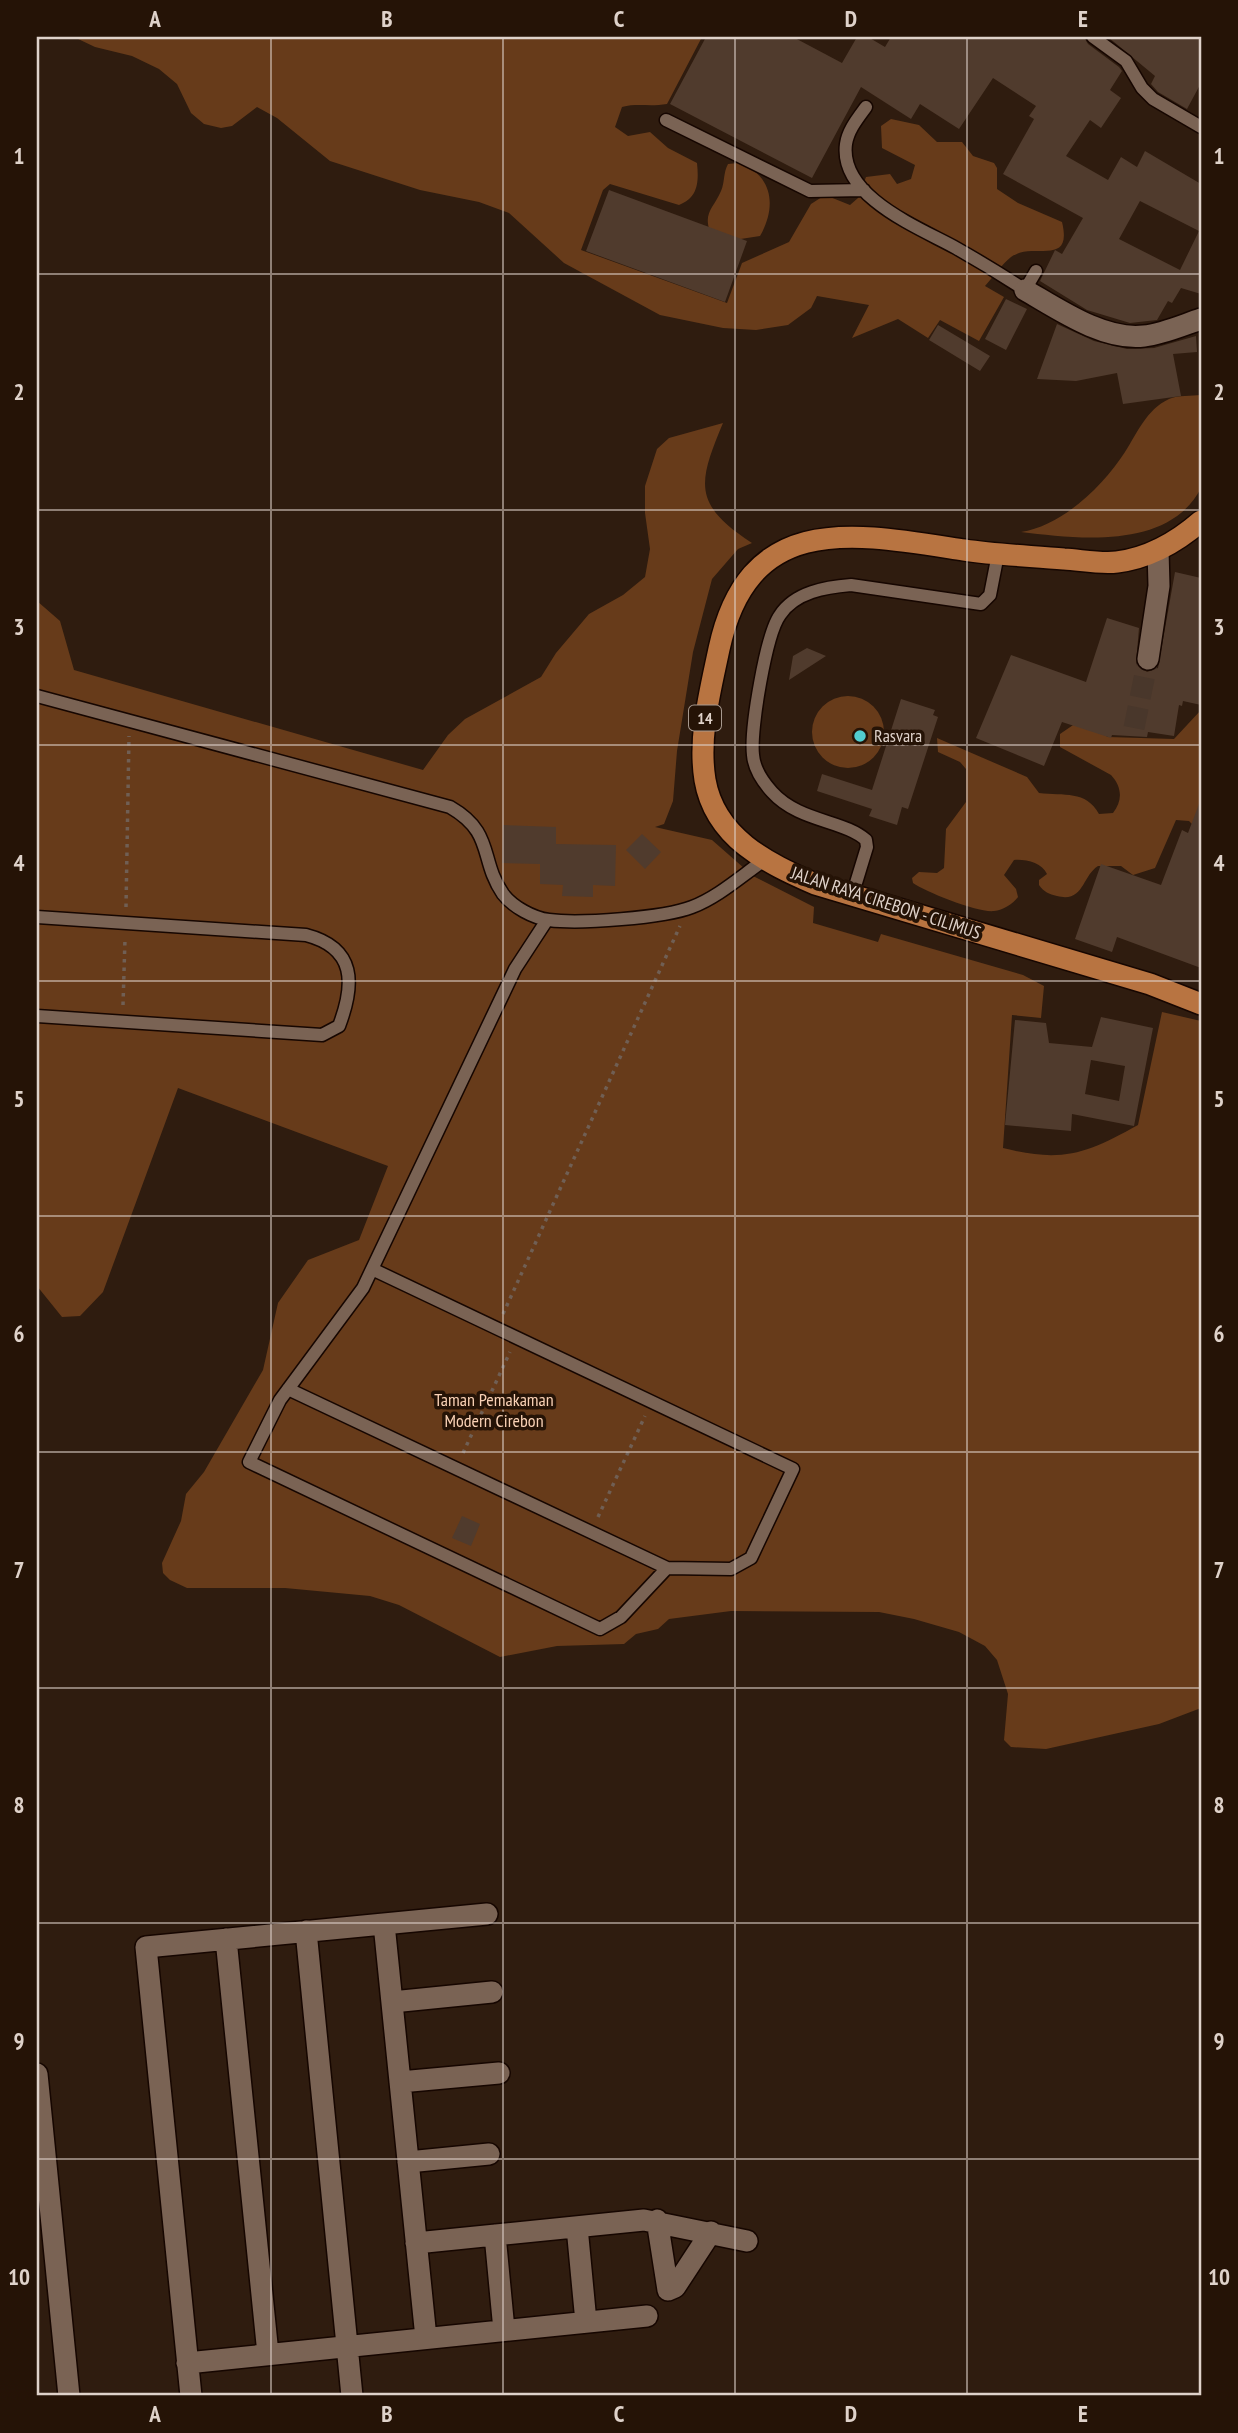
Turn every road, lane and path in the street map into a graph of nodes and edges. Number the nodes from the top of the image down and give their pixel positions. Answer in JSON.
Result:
{"nodes":[{"id":1,"x":1093,"y":37,"type":"edge"},
{"id":2,"x":866,"y":107,"type":"dead end"},
{"id":3,"x":666,"y":120,"type":"dead end"},
{"id":4,"x":1201,"y":127,"type":"edge"},
{"id":5,"x":864,"y":190,"type":"junction"},
{"id":6,"x":1030,"y":281,"type":"joint"},
{"id":7,"x":1201,"y":319,"type":"edge"},
{"id":8,"x":1201,"y":521,"type":"edge"},
{"id":9,"x":1158,"y":550,"type":"junction"},
{"id":10,"x":998,"y":554,"type":"junction"},
{"id":11,"x":1148,"y":659,"type":"tunnel mouth"},
{"id":12,"x":37,"y":696,"type":"edge"},
{"id":13,"x":130,"y":720,"type":"junction"},
{"id":14,"x":763,"y":861,"type":"junction"},
{"id":15,"x":852,"y":896,"type":"junction"},
{"id":16,"x":688,"y":909,"type":"junction"},
{"id":17,"x":37,"y":918,"type":"edge"},
{"id":18,"x":547,"y":920,"type":"junction"},
{"id":19,"x":125,"y":923,"type":"junction"},
{"id":20,"x":1201,"y":1004,"type":"edge"},
{"id":21,"x":37,"y":1016,"type":"edge"},
{"id":22,"x":123,"y":1021,"type":"junction"},
{"id":23,"x":372,"y":1269,"type":"junction"},
{"id":24,"x":496,"y":1328,"type":"junction"},
{"id":25,"x":517,"y":1338,"type":"junction"},
{"id":26,"x":288,"y":1388,"type":"junction"},
{"id":27,"x":652,"y":1402,"type":"junction"},
{"id":28,"x":456,"y":1468,"type":"junction"},
{"id":29,"x":591,"y":1532,"type":"junction"},
{"id":30,"x":667,"y":1568,"type":"junction"},
{"id":31,"x":486,"y":1914,"type":"dead end"},
{"id":32,"x":384,"y":1924,"type":"junction"},
{"id":33,"x":306,"y":1931,"type":"junction"},
{"id":34,"x":226,"y":1939,"type":"junction"},
{"id":35,"x":492,"y":1992,"type":"dead end"},
{"id":36,"x":392,"y":2002,"type":"junction"},
{"id":37,"x":499,"y":2073,"type":"dead end"},
{"id":38,"x":37,"y":2074,"type":"edge"},
{"id":39,"x":400,"y":2082,"type":"junction"},
{"id":40,"x":489,"y":2154,"type":"dead end"},
{"id":41,"x":408,"y":2162,"type":"junction"},
{"id":42,"x":657,"y":2220,"type":"junction"},
{"id":43,"x":577,"y":2227,"type":"junction"},
{"id":44,"x":711,"y":2232,"type":"junction"},
{"id":45,"x":495,"y":2235,"type":"junction"},
{"id":46,"x":747,"y":2241,"type":"dead end"},
{"id":47,"x":416,"y":2243,"type":"junction"},
{"id":48,"x":647,"y":2316,"type":"dead end"},
{"id":49,"x":586,"y":2322,"type":"junction"},
{"id":50,"x":504,"y":2330,"type":"junction"},
{"id":51,"x":426,"y":2338,"type":"junction"},
{"id":52,"x":347,"y":2346,"type":"junction"},
{"id":53,"x":268,"y":2354,"type":"junction"},
{"id":54,"x":187,"y":2362,"type":"junction"},
{"id":55,"x":69,"y":2396,"type":"edge"},
{"id":56,"x":191,"y":2396,"type":"edge"},
{"id":57,"x":352,"y":2396,"type":"edge"}],
"edges":[{"from":1,"to":4,"type":"lane"},
{"from":2,"to":5,"type":"lane"},
{"from":3,"to":5,"type":"lane"},
{"from":5,"to":6,"type":"lane"},
{"from":6,"to":7,"type":"street"},
{"from":8,"to":9,"type":"highway","name":"JALAN RAYA CIREBON - CILIMUS","number":"14"},
{"from":9,"to":10,"type":"highway","name":"JALAN RAYA CIREBON - CILIMUS","number":"14"},
{"from":9,"to":11,"type":"street"},
{"from":10,"to":14,"type":"highway","name":"JALAN RAYA CIREBON - CILIMUS","number":"14"},
{"from":10,"to":15,"type":"lane"},
{"from":12,"to":13,"type":"lane"},
{"from":13,"to":18,"type":"lane"},
{"from":13,"to":19,"type":"path"},
{"from":14,"to":15,"type":"highway","name":"JALAN RAYA CIREBON - CILIMUS","number":"14"},
{"from":14,"to":16,"type":"lane"},
{"from":15,"to":20,"type":"highway","name":"JALAN RAYA CIREBON - CILIMUS","number":"14"},
{"from":16,"to":18,"type":"lane"},
{"from":16,"to":24,"type":"path"},
{"from":17,"to":19,"type":"lane"},
{"from":18,"to":23,"type":"lane"},
{"from":19,"to":22,"type":"path"},
{"from":19,"to":22,"type":"lane"},
{"from":21,"to":22,"type":"lane"},
{"from":23,"to":24,"type":"lane"},
{"from":23,"to":26,"type":"lane"},
{"from":24,"to":25,"type":"lane"},
{"from":25,"to":27,"type":"lane"},
{"from":25,"to":28,"type":"path"},
{"from":26,"to":28,"type":"lane"},
{"from":26,"to":30,"type":"lane"},
{"from":27,"to":29,"type":"path"},
{"from":27,"to":30,"type":"lane"},
{"from":28,"to":29,"type":"lane"},
{"from":29,"to":30,"type":"lane"},
{"from":31,"to":32,"type":"street"},
{"from":32,"to":33,"type":"street"},
{"from":32,"to":36,"type":"street"},
{"from":33,"to":34,"type":"street"},
{"from":33,"to":52,"type":"street"},
{"from":34,"to":53,"type":"street"},
{"from":34,"to":54,"type":"street"},
{"from":35,"to":36,"type":"street"},
{"from":36,"to":39,"type":"street"},
{"from":37,"to":39,"type":"street"},
{"from":38,"to":55,"type":"street"},
{"from":39,"to":41,"type":"street"},
{"from":40,"to":41,"type":"street"},
{"from":41,"to":47,"type":"street"},
{"from":42,"to":43,"type":"street"},
{"from":42,"to":44,"type":"street"},
{"from":42,"to":44,"type":"street"},
{"from":43,"to":45,"type":"street"},
{"from":43,"to":49,"type":"street"},
{"from":44,"to":46,"type":"street"},
{"from":45,"to":47,"type":"street"},
{"from":45,"to":50,"type":"street"},
{"from":47,"to":51,"type":"street"},
{"from":48,"to":49,"type":"street"},
{"from":49,"to":50,"type":"street"},
{"from":50,"to":51,"type":"street"},
{"from":51,"to":52,"type":"street"},
{"from":52,"to":53,"type":"street"},
{"from":52,"to":57,"type":"street"},
{"from":53,"to":54,"type":"street"},
{"from":54,"to":56,"type":"street"}]}
